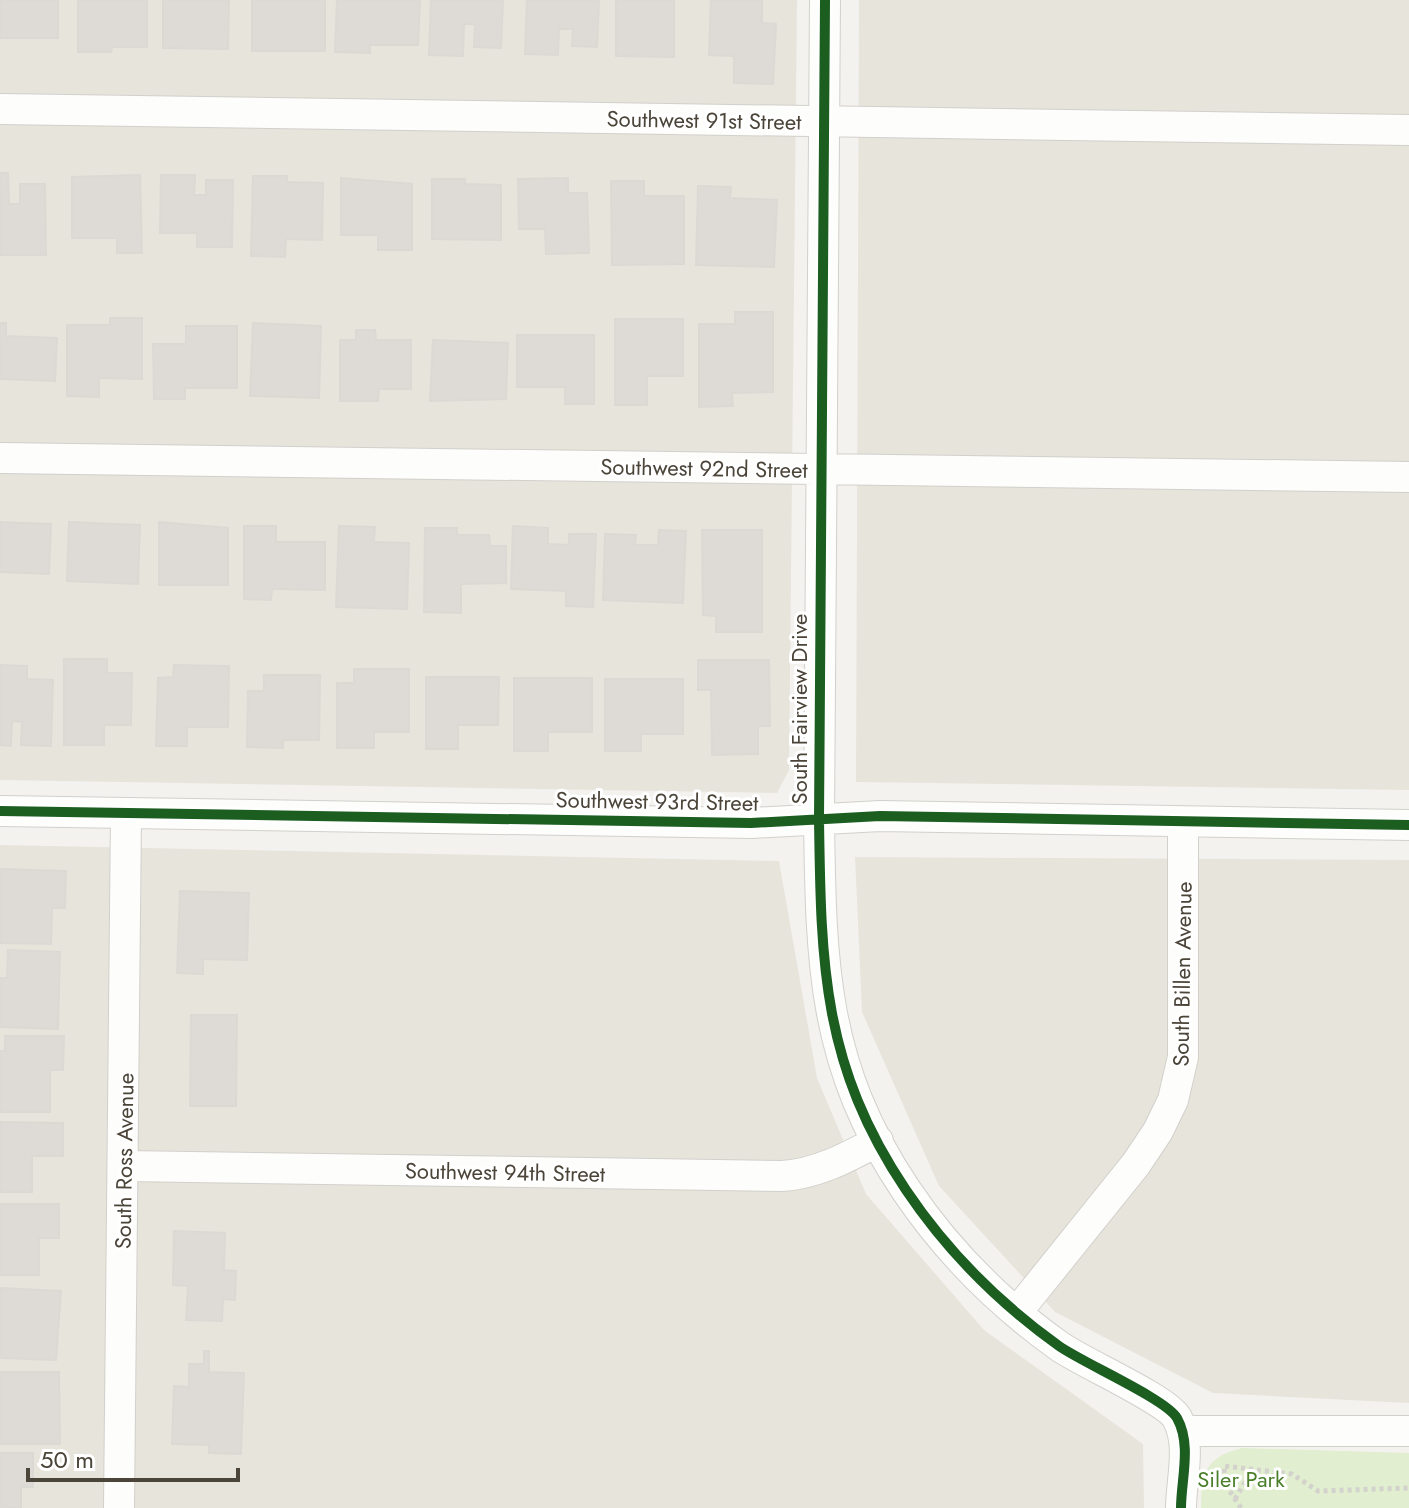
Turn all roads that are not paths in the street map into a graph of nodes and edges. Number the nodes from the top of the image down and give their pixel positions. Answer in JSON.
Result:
{"nodes":[{"id":1,"x":825,"y":0,"type":"edge"},
{"id":2,"x":0,"y":109,"type":"edge"},
{"id":3,"x":824,"y":122,"type":"junction"},
{"id":4,"x":1409,"y":130,"type":"edge"},
{"id":5,"x":0,"y":458,"type":"edge"},
{"id":6,"x":819,"y":470,"type":"junction"},
{"id":7,"x":1409,"y":477,"type":"edge"},
{"id":8,"x":0,"y":811,"type":"edge"},
{"id":9,"x":126,"y":814,"type":"junction"},
{"id":10,"x":819,"y":819,"type":"junction"},
{"id":11,"x":1183,"y":822,"type":"junction"},
{"id":12,"x":1409,"y":825,"type":"edge"},
{"id":13,"x":878,"y":1141,"type":"junction"},
{"id":14,"x":125,"y":1166,"type":"junction"},
{"id":15,"x":1017,"y":1312,"type":"junction"},
{"id":16,"x":1182,"y":1431,"type":"junction"},
{"id":17,"x":1409,"y":1431,"type":"edge"},
{"id":18,"x":119,"y":1508,"type":"edge"},
{"id":19,"x":1181,"y":1508,"type":"edge"}],
"edges":[{"from":1,"to":3,"type":"street","name":"South Fairview Drive"},
{"from":2,"to":3,"type":"street","name":"Southwest 91st Street"},
{"from":3,"to":4,"type":"street","name":"Southwest 91st Street"},
{"from":3,"to":6,"type":"street","name":"South Fairview Drive"},
{"from":5,"to":6,"type":"street","name":"Southwest 92nd Street"},
{"from":6,"to":7,"type":"street","name":"Southwest 92nd Street"},
{"from":6,"to":10,"type":"street","name":"South Fairview Drive"},
{"from":8,"to":9,"type":"street","name":"Southwest 93rd Street"},
{"from":9,"to":10,"type":"street","name":"Southwest 93rd Street"},
{"from":9,"to":14,"type":"street","name":"South Ross Avenue"},
{"from":10,"to":11,"type":"street","name":"Southwest 93rd Street"},
{"from":10,"to":13,"type":"street","name":"South Fairview Drive"},
{"from":11,"to":12,"type":"street","name":"Southwest 93rd Street"},
{"from":11,"to":15,"type":"street","name":"South Billen Avenue"},
{"from":13,"to":14,"type":"street","name":"Southwest 94th Street"},
{"from":13,"to":15,"type":"street","name":"South Fairview Drive"},
{"from":14,"to":18,"type":"street","name":"South Ross Avenue"},
{"from":15,"to":16,"type":"street","name":"South Fairview Drive"},
{"from":16,"to":17,"type":"street"},
{"from":16,"to":19,"type":"street"}]}
